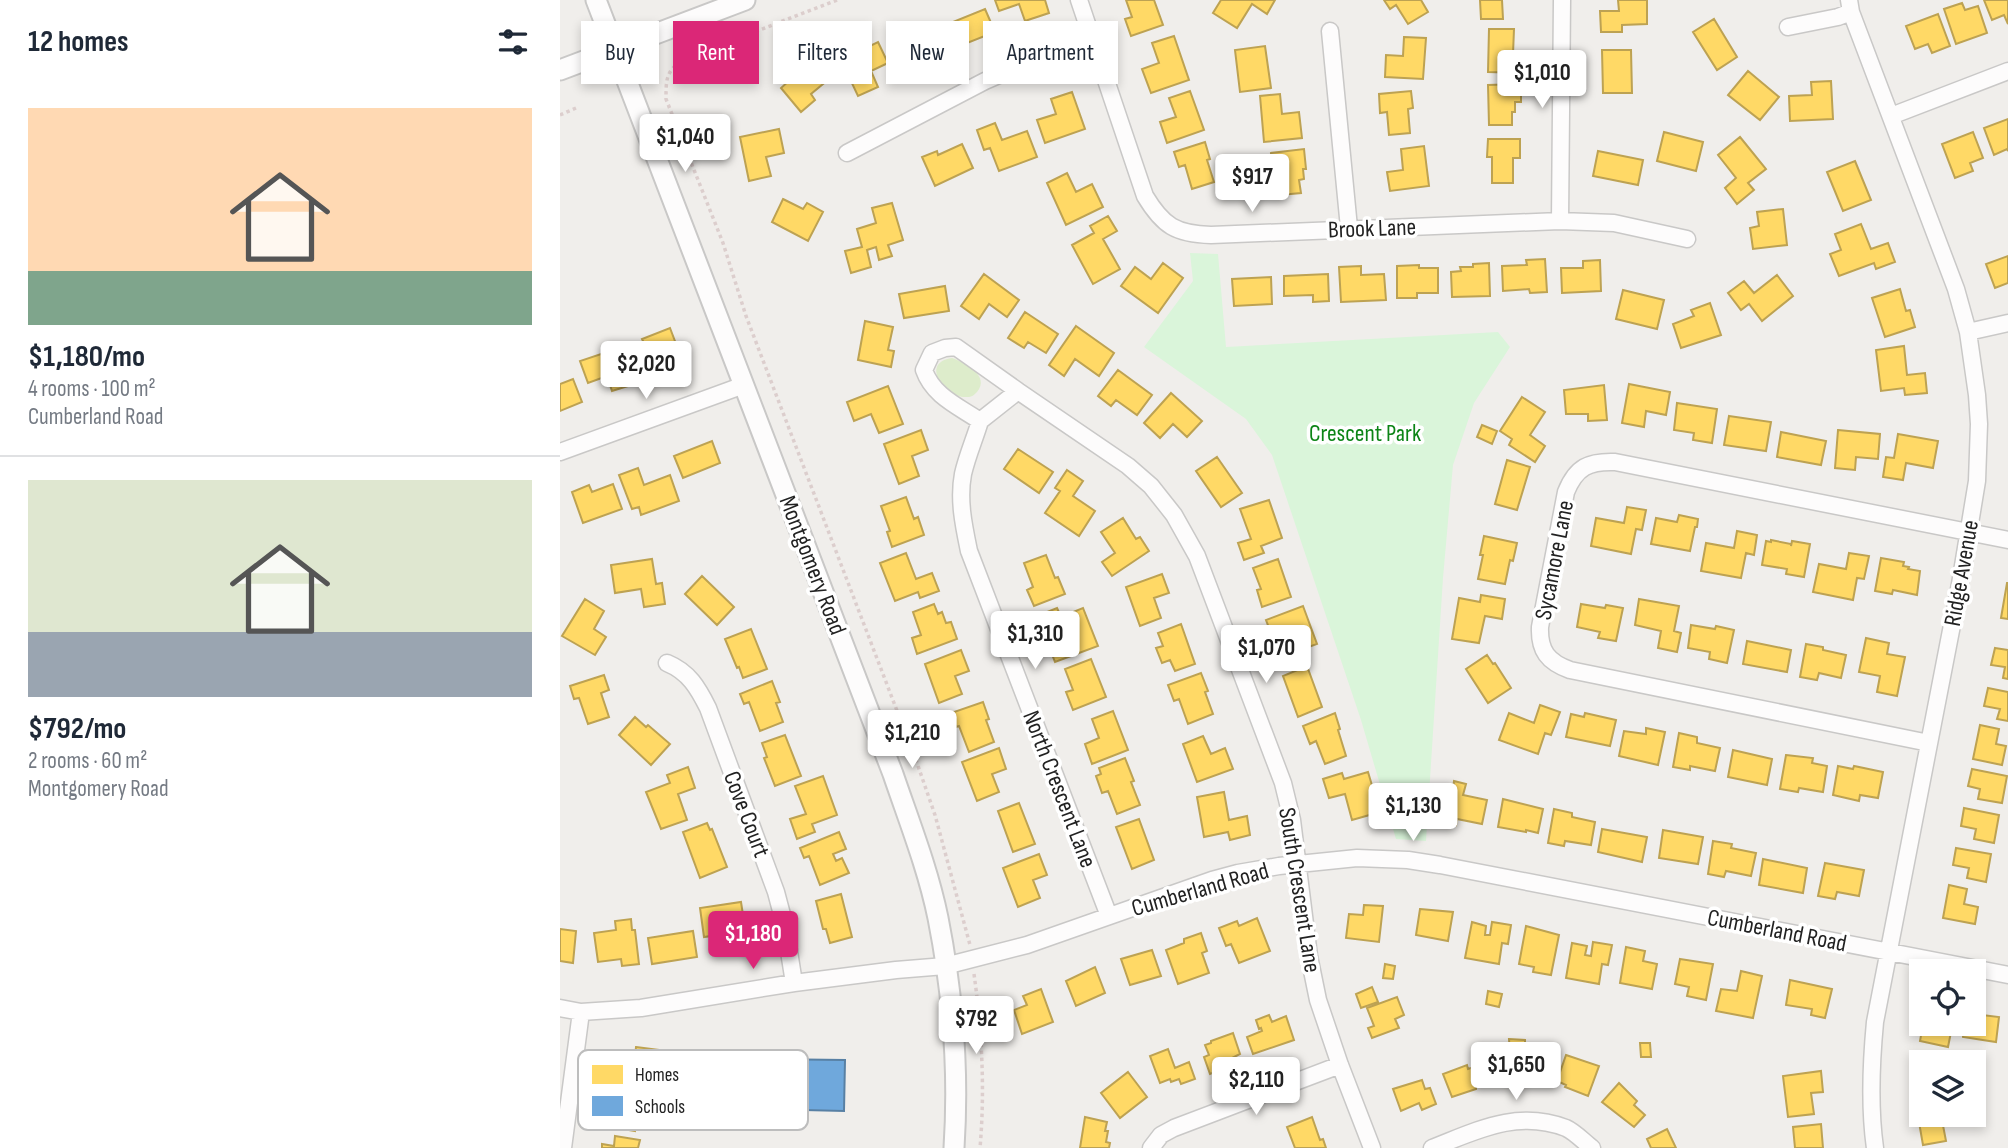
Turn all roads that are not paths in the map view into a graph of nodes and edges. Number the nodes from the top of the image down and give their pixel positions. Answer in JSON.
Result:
{"nodes":[{"id":1,"x":596,"y":0,"type":"edge"},
{"id":2,"x":746,"y":0,"type":"edge"},
{"id":3,"x":1079,"y":0,"type":"edge"},
{"id":4,"x":1562,"y":0,"type":"edge"},
{"id":5,"x":1850,"y":6,"type":"edge"},
{"id":6,"x":604,"y":21,"type":"edge"},
{"id":7,"x":1086,"y":21,"type":"edge"},
{"id":8,"x":1788,"y":27,"type":"dead end"},
{"id":9,"x":1331,"y":31,"type":"dead end"},
{"id":10,"x":659,"y":33,"type":"edge"},
{"id":11,"x":581,"y":62,"type":"edge"},
{"id":12,"x":560,"y":70,"type":"edge"},
{"id":13,"x":2008,"y":71,"type":"edge"},
{"id":14,"x":983,"y":82,"type":"edge"},
{"id":15,"x":628,"y":84,"type":"edge"},
{"id":16,"x":1107,"y":84,"type":"edge"},
{"id":17,"x":1891,"y":116,"type":"junction"},
{"id":18,"x":847,"y":153,"type":"dead end"},
{"id":19,"x":1560,"y":221,"type":"junction"},
{"id":20,"x":1349,"y":228,"type":"junction"},
{"id":21,"x":1687,"y":239,"type":"dead end"},
{"id":22,"x":2008,"y":323,"type":"edge"},
{"id":23,"x":1968,"y":332,"type":"junction"},
{"id":24,"x":744,"y":385,"type":"junction"},
{"id":25,"x":1018,"y":391,"type":"junction"},
{"id":26,"x":980,"y":421,"type":"junction"},
{"id":27,"x":560,"y":452,"type":"edge"},
{"id":28,"x":1968,"y":532,"type":"junction"},
{"id":29,"x":2008,"y":540,"type":"edge"},
{"id":30,"x":667,"y":663,"type":"dead end"},
{"id":31,"x":1929,"y":743,"type":"junction"},
{"id":32,"x":1298,"y":864,"type":"junction"},
{"id":33,"x":1109,"y":916,"type":"junction"},
{"id":34,"x":1889,"y":951,"type":"junction"},
{"id":35,"x":945,"y":966,"type":"junction"},
{"id":36,"x":2008,"y":975,"type":"edge"},
{"id":37,"x":794,"y":983,"type":"junction"},
{"id":38,"x":560,"y":1008,"type":"edge"},
{"id":39,"x":581,"y":1012,"type":"junction"},
{"id":40,"x":1340,"y":1065,"type":"junction"},
{"id":41,"x":563,"y":1148,"type":"edge"},
{"id":42,"x":954,"y":1148,"type":"edge"},
{"id":43,"x":1150,"y":1148,"type":"edge"},
{"id":44,"x":1372,"y":1148,"type":"edge"},
{"id":45,"x":1432,"y":1148,"type":"edge"},
{"id":46,"x":1592,"y":1148,"type":"edge"},
{"id":47,"x":1875,"y":1148,"type":"edge"}],
"edges":[{"from":1,"to":6,"type":"street","name":"Montgomery Road"},
{"from":2,"to":10,"type":"street"},
{"from":3,"to":7,"type":"street","name":"Brook Lane"},
{"from":4,"to":19,"type":"street"},
{"from":5,"to":8,"type":"street","name":"Ridge Avenue"},
{"from":5,"to":17,"type":"street","name":"Ridge Avenue"},
{"from":9,"to":20,"type":"street"},
{"from":11,"to":12,"type":"street"},
{"from":13,"to":17,"type":"street"},
{"from":14,"to":18,"type":"street"},
{"from":15,"to":24,"type":"street","name":"Montgomery Road"},
{"from":16,"to":20,"type":"street","name":"Brook Lane"},
{"from":17,"to":23,"type":"street","name":"Ridge Avenue"},
{"from":19,"to":20,"type":"street","name":"Brook Lane"},
{"from":19,"to":21,"type":"street","name":"Brook Lane"},
{"from":22,"to":23,"type":"street"},
{"from":23,"to":28,"type":"street","name":"Ridge Avenue"},
{"from":24,"to":27,"type":"street"},
{"from":24,"to":35,"type":"street","name":"Montgomery Road"},
{"from":25,"to":26,"type":"street"},
{"from":25,"to":26,"type":"street","name":"South Crescent Lane"},
{"from":25,"to":32,"type":"street","name":"South Crescent Lane"},
{"from":26,"to":33,"type":"street","name":"North Crescent Lane"},
{"from":28,"to":29,"type":"street"},
{"from":28,"to":31,"type":"street","name":"Ridge Avenue"},
{"from":28,"to":31,"type":"street","name":"Sycamore Lane"},
{"from":30,"to":37,"type":"street","name":"Cove Court"},
{"from":31,"to":34,"type":"street","name":"Ridge Avenue"},
{"from":32,"to":33,"type":"street","name":"Cumberland Road"},
{"from":32,"to":34,"type":"street","name":"Cumberland Road"},
{"from":32,"to":40,"type":"street","name":"South Crescent Lane"},
{"from":33,"to":35,"type":"street","name":"Cumberland Road"},
{"from":34,"to":36,"type":"street","name":"Cumberland Road"},
{"from":34,"to":47,"type":"street","name":"Ridge Avenue"},
{"from":35,"to":37,"type":"street","name":"Cumberland Road"},
{"from":35,"to":42,"type":"street","name":"Montgomery Road"},
{"from":37,"to":39,"type":"street","name":"Cumberland Road"},
{"from":38,"to":39,"type":"street","name":"Cumberland Road"},
{"from":39,"to":41,"type":"street"},
{"from":40,"to":43,"type":"street"},
{"from":40,"to":44,"type":"street","name":"South Crescent Lane"},
{"from":45,"to":46,"type":"street"}]}
